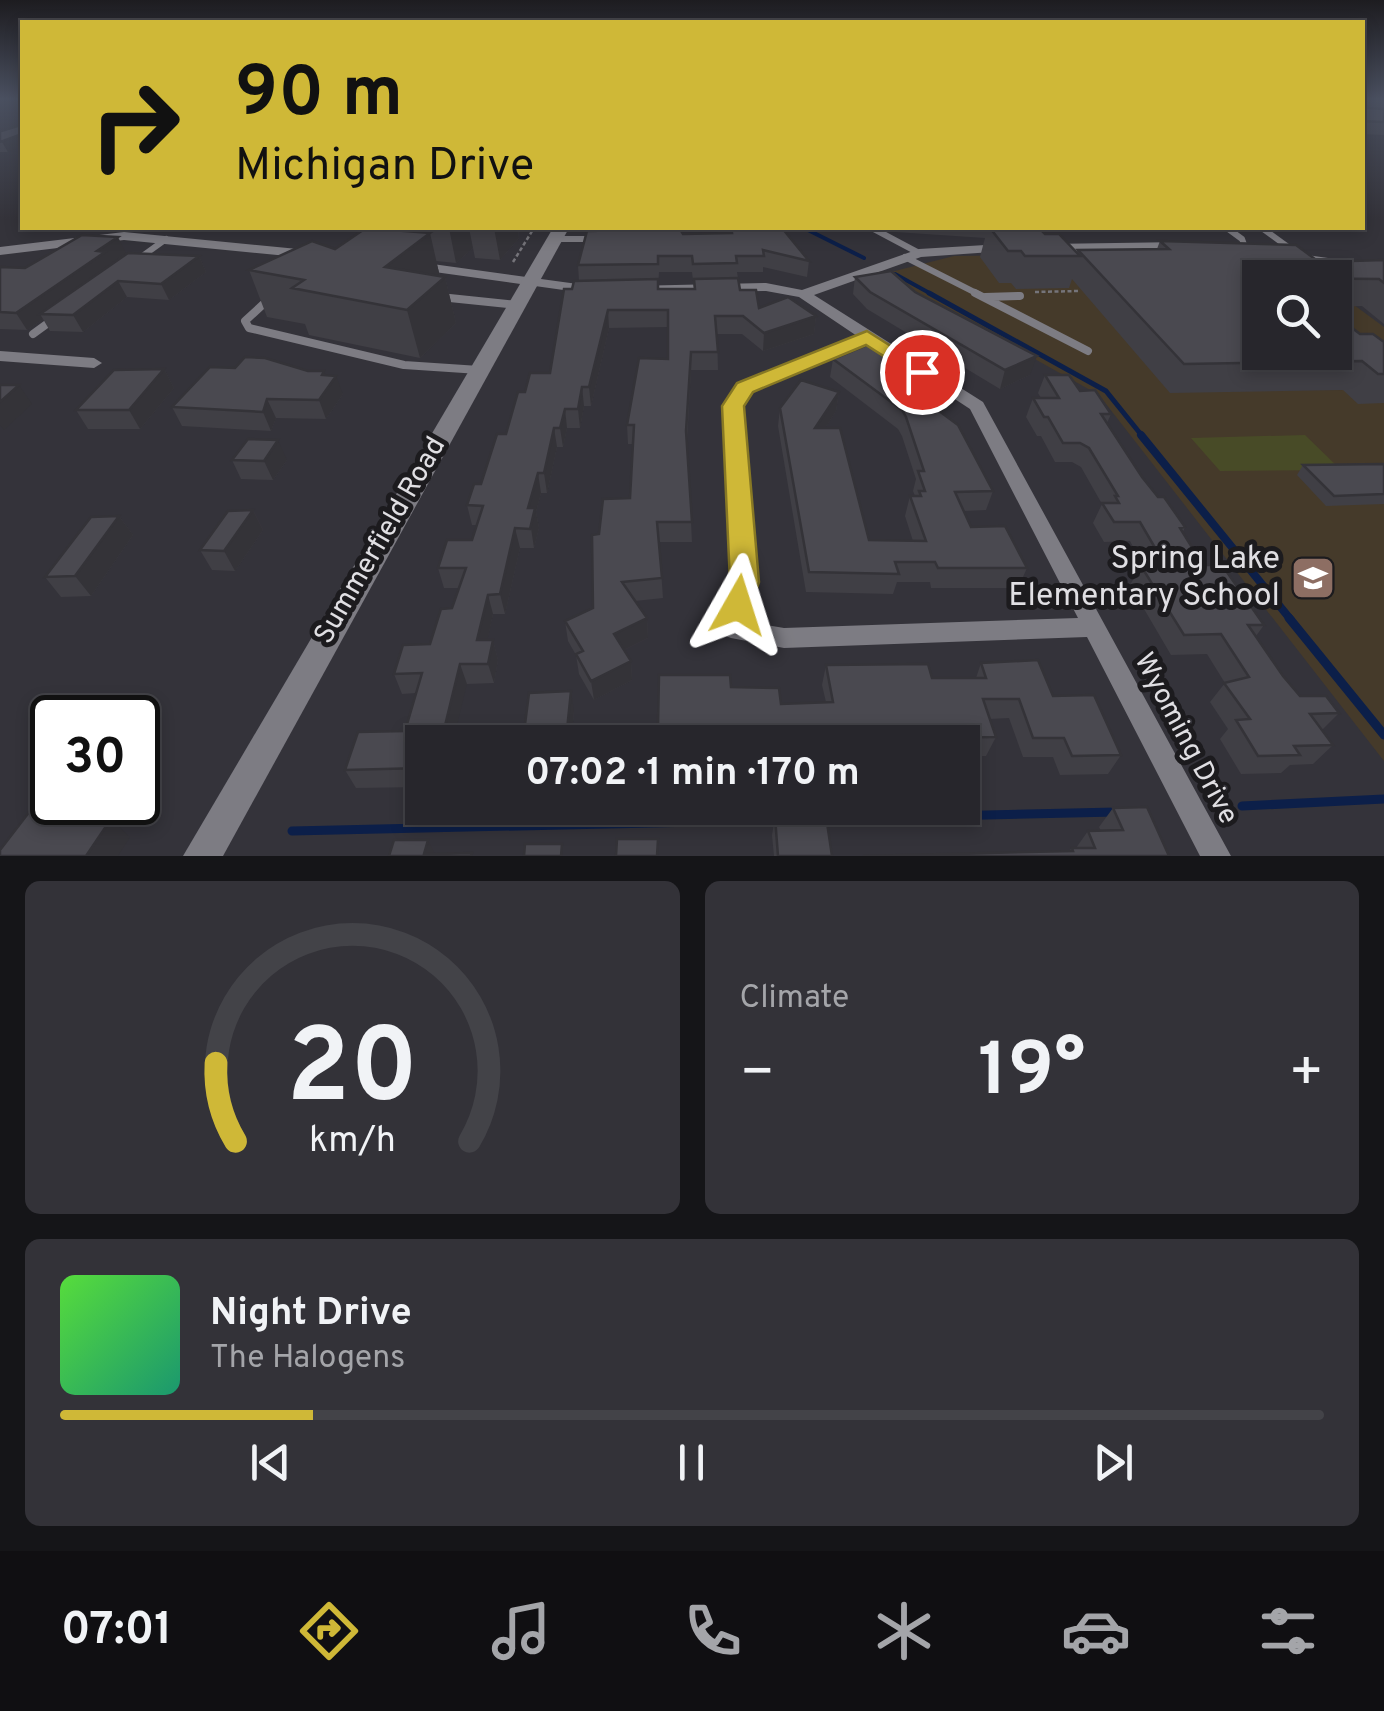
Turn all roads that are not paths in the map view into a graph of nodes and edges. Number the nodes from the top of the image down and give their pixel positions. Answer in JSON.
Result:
{"nodes":[{"id":1,"x":878,"y":230,"type":"edge"},
{"id":2,"x":1230,"y":230,"type":"edge"},
{"id":3,"x":1264,"y":230,"type":"edge"},
{"id":4,"x":550,"y":231,"type":"edge"},
{"id":5,"x":166,"y":239,"type":"junction"},
{"id":6,"x":599,"y":239,"type":"edge"},
{"id":7,"x":1200,"y":246,"type":"edge"},
{"id":8,"x":1240,"y":249,"type":"joint"},
{"id":9,"x":0,"y":251,"type":"edge"},
{"id":10,"x":912,"y":255,"type":"junction"},
{"id":11,"x":323,"y":256,"type":"joint"},
{"id":12,"x":1296,"y":257,"type":"junction"},
{"id":13,"x":400,"y":264,"type":"edge"},
{"id":14,"x":309,"y":267,"type":"edge"},
{"id":15,"x":122,"y":270,"type":"edge"},
{"id":16,"x":1384,"y":270,"type":"edge"},
{"id":17,"x":520,"y":273,"type":"junction"},
{"id":18,"x":280,"y":289,"type":"edge"},
{"id":19,"x":602,"y":289,"type":"edge"},
{"id":20,"x":620,"y":289,"type":"edge"},
{"id":21,"x":803,"y":294,"type":"junction"},
{"id":22,"x":430,"y":296,"type":"edge"},
{"id":23,"x":1020,"y":296,"type":"dead end"},
{"id":24,"x":982,"y":297,"type":"junction"},
{"id":25,"x":517,"y":306,"type":"junction"},
{"id":26,"x":63,"y":313,"type":"edge"},
{"id":27,"x":33,"y":334,"type":"dead end"},
{"id":28,"x":867,"y":337,"type":"junction"},
{"id":29,"x":1088,"y":351,"type":"dead end"},
{"id":30,"x":0,"y":356,"type":"edge"},
{"id":31,"x":94,"y":363,"type":"dead end"},
{"id":32,"x":479,"y":370,"type":"junction"},
{"id":33,"x":1094,"y":627,"type":"junction"},
{"id":34,"x":202,"y":856,"type":"edge"},
{"id":35,"x":1216,"y":856,"type":"edge"}],
"edges":[{"from":1,"to":10,"type":"lane"},
{"from":2,"to":8,"type":"lane"},
{"from":3,"to":12,"type":"lane"},
{"from":4,"to":6,"type":"lane"},
{"from":4,"to":17,"type":"street","name":"Summerfield Road"},
{"from":5,"to":9,"type":"street"},
{"from":5,"to":11,"type":"street"},
{"from":5,"to":15,"type":"lane"},
{"from":7,"to":10,"type":"street"},
{"from":8,"to":12,"type":"street"},
{"from":10,"to":21,"type":"street"},
{"from":10,"to":24,"type":"lane"},
{"from":11,"to":14,"type":"lane"},
{"from":12,"to":16,"type":"street"},
{"from":13,"to":17,"type":"street"},
{"from":17,"to":19,"type":"street"},
{"from":17,"to":25,"type":"street","name":"Summerfield Road"},
{"from":18,"to":32,"type":"lane"},
{"from":20,"to":21,"type":"street"},
{"from":21,"to":28,"type":"street","name":"Wyoming Drive"},
{"from":22,"to":25,"type":"lane"},
{"from":23,"to":24,"type":"lane"},
{"from":24,"to":29,"type":"lane"},
{"from":25,"to":32,"type":"street","name":"Summerfield Road"},
{"from":26,"to":27,"type":"lane"},
{"from":28,"to":33,"type":"street","name":"Wyoming Drive"},
{"from":28,"to":33,"type":"street"},
{"from":30,"to":31,"type":"street"},
{"from":32,"to":34,"type":"street","name":"Summerfield Road"},
{"from":33,"to":35,"type":"street","name":"Wyoming Drive"}]}
